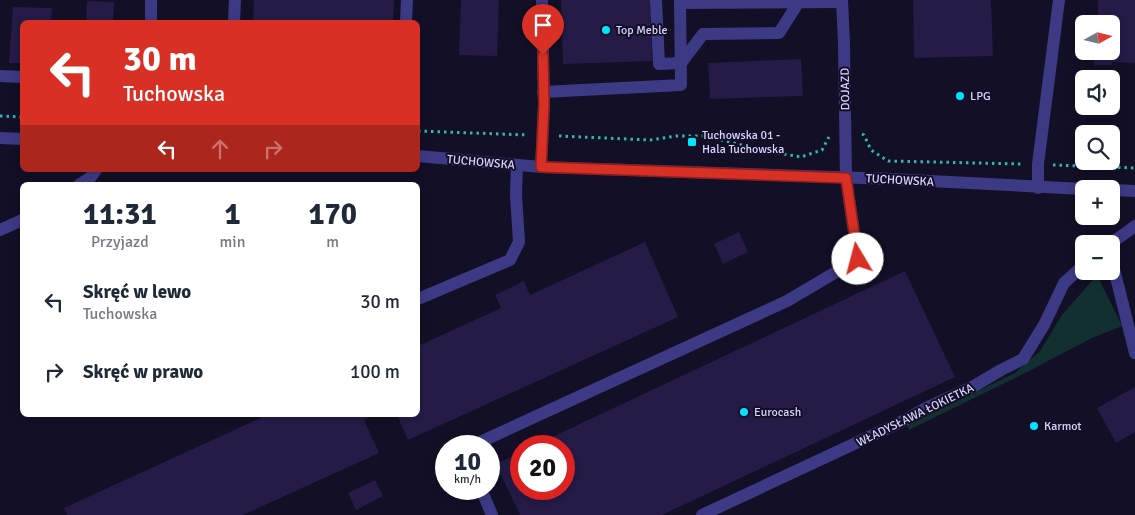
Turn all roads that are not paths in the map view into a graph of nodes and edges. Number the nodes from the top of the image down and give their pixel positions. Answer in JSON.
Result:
{"nodes":[{"id":1,"x":151,"y":0,"type":"edge"},
{"id":2,"x":234,"y":0,"type":"edge"},
{"id":3,"x":407,"y":0,"type":"edge"},
{"id":4,"x":542,"y":0,"type":"edge"},
{"id":5,"x":656,"y":0,"type":"edge"},
{"id":6,"x":1059,"y":0,"type":"edge"},
{"id":7,"x":800,"y":1,"type":"edge"},
{"id":8,"x":842,"y":1,"type":"edge"},
{"id":9,"x":680,"y":2,"type":"edge"},
{"id":10,"x":151,"y":20,"type":"edge"},
{"id":11,"x":234,"y":20,"type":"edge"},
{"id":12,"x":406,"y":20,"type":"edge"},
{"id":13,"x":681,"y":63,"type":"junction"},
{"id":14,"x":0,"y":76,"type":"edge"},
{"id":15,"x":20,"y":76,"type":"edge"},
{"id":16,"x":543,"y":92,"type":"junction"},
{"id":17,"x":0,"y":138,"type":"edge"},
{"id":18,"x":20,"y":139,"type":"edge"},
{"id":19,"x":420,"y":156,"type":"edge"},
{"id":20,"x":517,"y":165,"type":"junction"},
{"id":21,"x":541,"y":167,"type":"junction"},
{"id":22,"x":95,"y":172,"type":"edge"},
{"id":23,"x":846,"y":178,"type":"junction"},
{"id":24,"x":84,"y":182,"type":"edge"},
{"id":25,"x":1038,"y":188,"type":"junction"},
{"id":26,"x":1075,"y":189,"type":"edge"},
{"id":27,"x":1120,"y":190,"type":"edge"},
{"id":28,"x":1135,"y":191,"type":"edge"},
{"id":29,"x":20,"y":221,"type":"edge"},
{"id":30,"x":1135,"y":226,"type":"edge"},
{"id":31,"x":0,"y":230,"type":"edge"},
{"id":32,"x":1120,"y":237,"type":"edge"},
{"id":33,"x":1075,"y":273,"type":"edge"},
{"id":34,"x":1117,"y":280,"type":"edge"},
{"id":35,"x":420,"y":298,"type":"edge"},
{"id":36,"x":1135,"y":353,"type":"edge"},
{"id":37,"x":495,"y":435,"type":"edge"},
{"id":38,"x":486,"y":500,"type":"edge"},
{"id":39,"x":492,"y":515,"type":"edge"},
{"id":40,"x":702,"y":515,"type":"edge"}],
"edges":[{"from":1,"to":10,"type":"street"},
{"from":2,"to":11,"type":"street"},
{"from":3,"to":12,"type":"street"},
{"from":4,"to":16,"type":"street"},
{"from":5,"to":13,"type":"street"},
{"from":6,"to":25,"type":"street"},
{"from":7,"to":8,"type":"street"},
{"from":7,"to":9,"type":"street"},
{"from":7,"to":13,"type":"street"},
{"from":8,"to":23,"type":"street","name":"DOJAZD"},
{"from":9,"to":13,"type":"street"},
{"from":13,"to":16,"type":"street"},
{"from":14,"to":15,"type":"street"},
{"from":16,"to":21,"type":"street"},
{"from":17,"to":18,"type":"street"},
{"from":19,"to":20,"type":"street","name":"TUCHOWSKA"},
{"from":20,"to":21,"type":"street","name":"TUCHOWSKA"},
{"from":20,"to":35,"type":"street"},
{"from":21,"to":23,"type":"street","name":"TUCHOWSKA"},
{"from":22,"to":24,"type":"street"},
{"from":23,"to":25,"type":"street","name":"TUCHOWSKA"},
{"from":23,"to":37,"type":"street","name":"DOJAZD"},
{"from":25,"to":26,"type":"street","name":"TUCHOWSKA"},
{"from":27,"to":28,"type":"street"},
{"from":29,"to":31,"type":"street"},
{"from":30,"to":32,"type":"street"},
{"from":33,"to":40,"type":"street","name":"WŁADYSŁAWA ŁOKIETKA"},
{"from":34,"to":36,"type":"street"},
{"from":38,"to":39,"type":"street"}]}
